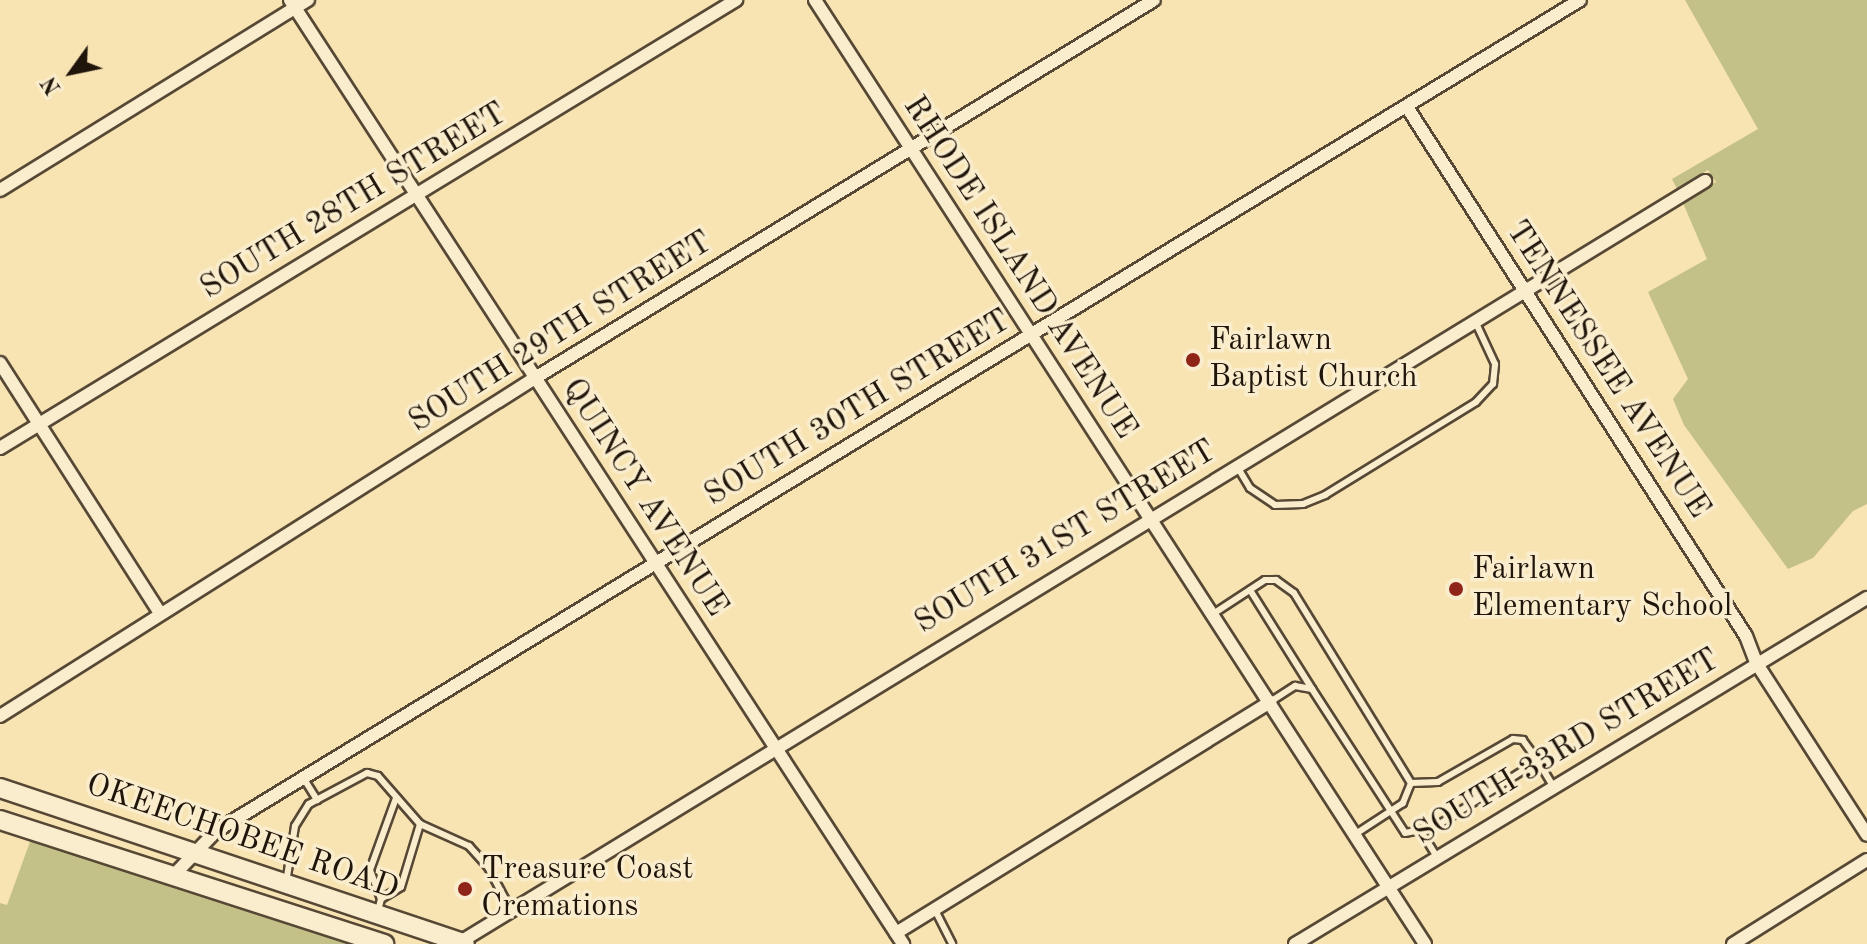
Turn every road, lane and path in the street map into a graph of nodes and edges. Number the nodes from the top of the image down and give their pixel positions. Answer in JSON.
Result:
{"nodes":[{"id":1,"x":308,"y":0,"type":"edge"},
{"id":2,"x":736,"y":0,"type":"edge"},
{"id":3,"x":815,"y":0,"type":"edge"},
{"id":4,"x":1154,"y":0,"type":"edge"},
{"id":5,"x":1580,"y":0,"type":"edge"},
{"id":6,"x":293,"y":4,"type":"edge"},
{"id":7,"x":1407,"y":107,"type":"junction"},
{"id":8,"x":912,"y":150,"type":"junction"},
{"id":9,"x":1705,"y":181,"type":"dead end"},
{"id":10,"x":0,"y":190,"type":"edge"},
{"id":11,"x":418,"y":193,"type":"junction"},
{"id":12,"x":1525,"y":291,"type":"junction"},
{"id":13,"x":1475,"y":322,"type":"junction"},
{"id":14,"x":1031,"y":334,"type":"junction"},
{"id":15,"x":0,"y":363,"type":"edge"},
{"id":16,"x":535,"y":378,"type":"junction"},
{"id":17,"x":39,"y":424,"type":"junction"},
{"id":18,"x":0,"y":448,"type":"edge"},
{"id":19,"x":1237,"y":465,"type":"junction"},
{"id":20,"x":1150,"y":518,"type":"junction"},
{"id":21,"x":654,"y":563,"type":"junction"},
{"id":22,"x":1250,"y":590,"type":"junction"},
{"id":23,"x":1867,"y":598,"type":"edge"},
{"id":24,"x":160,"y":613,"type":"junction"},
{"id":25,"x":1213,"y":614,"type":"junction"},
{"id":26,"x":1757,"y":664,"type":"junction"},
{"id":27,"x":1312,"y":689,"type":"junction"},
{"id":28,"x":1270,"y":702,"type":"junction"},
{"id":29,"x":0,"y":716,"type":"edge"},
{"id":30,"x":774,"y":745,"type":"junction"},
{"id":31,"x":1538,"y":761,"type":"junction"},
{"id":32,"x":303,"y":778,"type":"junction"},
{"id":33,"x":1411,"y":783,"type":"junction"},
{"id":34,"x":1553,"y":786,"type":"junction"},
{"id":35,"x":0,"y":788,"type":"edge"},
{"id":36,"x":396,"y":798,"type":"junction"},
{"id":37,"x":317,"y":800,"type":"junction"},
{"id":38,"x":1388,"y":813,"type":"junction"},
{"id":39,"x":0,"y":820,"type":"edge"},
{"id":40,"x":420,"y":824,"type":"junction"},
{"id":41,"x":1422,"y":833,"type":"junction"},
{"id":42,"x":1354,"y":835,"type":"junction"},
{"id":43,"x":1867,"y":835,"type":"edge"},
{"id":44,"x":195,"y":853,"type":"junction"},
{"id":45,"x":1437,"y":857,"type":"junction"},
{"id":46,"x":1867,"y":860,"type":"edge"},
{"id":47,"x":173,"y":876,"type":"junction"},
{"id":48,"x":286,"y":884,"type":"junction"},
{"id":49,"x":1388,"y":887,"type":"junction"},
{"id":50,"x":379,"y":907,"type":"junction"},
{"id":51,"x":511,"y":910,"type":"junction"},
{"id":52,"x":935,"y":910,"type":"junction"},
{"id":53,"x":899,"y":939,"type":"edge"},
{"id":54,"x":460,"y":943,"type":"edge"},
{"id":55,"x":384,"y":944,"type":"edge"},
{"id":56,"x":952,"y":944,"type":"edge"},
{"id":57,"x":1295,"y":944,"type":"edge"},
{"id":58,"x":1425,"y":944,"type":"edge"},
{"id":59,"x":1733,"y":944,"type":"edge"}],
"edges":[{"from":1,"to":6,"type":"street"},
{"from":2,"to":11,"type":"street","name":"SOUTH 28TH STREET"},
{"from":3,"to":8,"type":"street","name":"RHODE ISLAND AVENUE"},
{"from":4,"to":8,"type":"street","name":"SOUTH 29TH STREET"},
{"from":5,"to":7,"type":"street","name":"SOUTH 30TH STREET"},
{"from":6,"to":10,"type":"street"},
{"from":6,"to":11,"type":"street","name":"QUINCY AVENUE"},
{"from":7,"to":12,"type":"street","name":"TENNESSEE AVENUE"},
{"from":7,"to":14,"type":"street","name":"SOUTH 30TH STREET"},
{"from":8,"to":14,"type":"street","name":"RHODE ISLAND AVENUE"},
{"from":8,"to":16,"type":"street","name":"SOUTH 29TH STREET"},
{"from":9,"to":12,"type":"street","name":"SOUTH 31ST STREET"},
{"from":11,"to":16,"type":"street","name":"QUINCY AVENUE"},
{"from":11,"to":17,"type":"street","name":"SOUTH 28TH STREET"},
{"from":12,"to":13,"type":"street","name":"SOUTH 31ST STREET"},
{"from":12,"to":26,"type":"street","name":"TENNESSEE AVENUE"},
{"from":13,"to":19,"type":"street","name":"SOUTH 31ST STREET"},
{"from":13,"to":19,"type":"lane"},
{"from":14,"to":20,"type":"street","name":"RHODE ISLAND AVENUE"},
{"from":14,"to":21,"type":"street","name":"SOUTH 30TH STREET"},
{"from":15,"to":17,"type":"street"},
{"from":16,"to":21,"type":"street","name":"QUINCY AVENUE"},
{"from":16,"to":24,"type":"street","name":"SOUTH 29TH STREET"},
{"from":17,"to":18,"type":"street","name":"SOUTH 28TH STREET"},
{"from":17,"to":24,"type":"street"},
{"from":19,"to":20,"type":"street","name":"SOUTH 31ST STREET"},
{"from":20,"to":25,"type":"street","name":"RHODE ISLAND AVENUE"},
{"from":20,"to":30,"type":"street","name":"SOUTH 31ST STREET"},
{"from":21,"to":30,"type":"street","name":"QUINCY AVENUE"},
{"from":21,"to":32,"type":"street","name":"SOUTH 30TH STREET"},
{"from":22,"to":25,"type":"lane"},
{"from":22,"to":27,"type":"lane"},
{"from":22,"to":33,"type":"lane"},
{"from":23,"to":26,"type":"street","name":"SOUTH 33RD STREET"},
{"from":24,"to":29,"type":"street","name":"SOUTH 29TH STREET"},
{"from":25,"to":28,"type":"street","name":"RHODE ISLAND AVENUE"},
{"from":26,"to":34,"type":"street","name":"SOUTH 33RD STREET"},
{"from":26,"to":43,"type":"street","name":"TENNESSEE AVENUE"},
{"from":27,"to":28,"type":"lane"},
{"from":27,"to":38,"type":"lane"},
{"from":28,"to":42,"type":"street","name":"RHODE ISLAND AVENUE"},
{"from":28,"to":52,"type":"street"},
{"from":30,"to":51,"type":"street","name":"SOUTH 31ST STREET"},
{"from":30,"to":53,"type":"street","name":"QUINCY AVENUE"},
{"from":31,"to":33,"type":"lane"},
{"from":31,"to":34,"type":"lane"},
{"from":31,"to":41,"type":"lane"},
{"from":32,"to":37,"type":"lane"},
{"from":32,"to":44,"type":"street","name":"SOUTH 30TH STREET"},
{"from":33,"to":38,"type":"lane"},
{"from":34,"to":45,"type":"street","name":"SOUTH 33RD STREET"},
{"from":35,"to":44,"type":"main road","name":"OKEECHOBEE ROAD"},
{"from":36,"to":37,"type":"lane"},
{"from":36,"to":40,"type":"lane"},
{"from":36,"to":50,"type":"lane"},
{"from":37,"to":48,"type":"lane"},
{"from":38,"to":41,"type":"lane"},
{"from":38,"to":42,"type":"lane"},
{"from":39,"to":47,"type":"main road","name":"OKEECHOBEE ROAD"},
{"from":40,"to":50,"type":"lane"},
{"from":40,"to":51,"type":"lane"},
{"from":41,"to":45,"type":"lane"},
{"from":42,"to":49,"type":"street","name":"RHODE ISLAND AVENUE"},
{"from":44,"to":47,"type":"street","name":"SOUTH 30TH STREET"},
{"from":44,"to":48,"type":"main road","name":"OKEECHOBEE ROAD"},
{"from":45,"to":49,"type":"street","name":"SOUTH 33RD STREET"},
{"from":46,"to":59,"type":"street"},
{"from":47,"to":55,"type":"main road","name":"OKEECHOBEE ROAD"},
{"from":48,"to":50,"type":"main road","name":"OKEECHOBEE ROAD"},
{"from":49,"to":57,"type":"street","name":"SOUTH 33RD STREET"},
{"from":49,"to":58,"type":"street","name":"RHODE ISLAND AVENUE"},
{"from":50,"to":54,"type":"main road","name":"OKEECHOBEE ROAD"},
{"from":51,"to":54,"type":"street","name":"SOUTH 31ST STREET"},
{"from":52,"to":53,"type":"street"},
{"from":52,"to":56,"type":"lane"}]}
